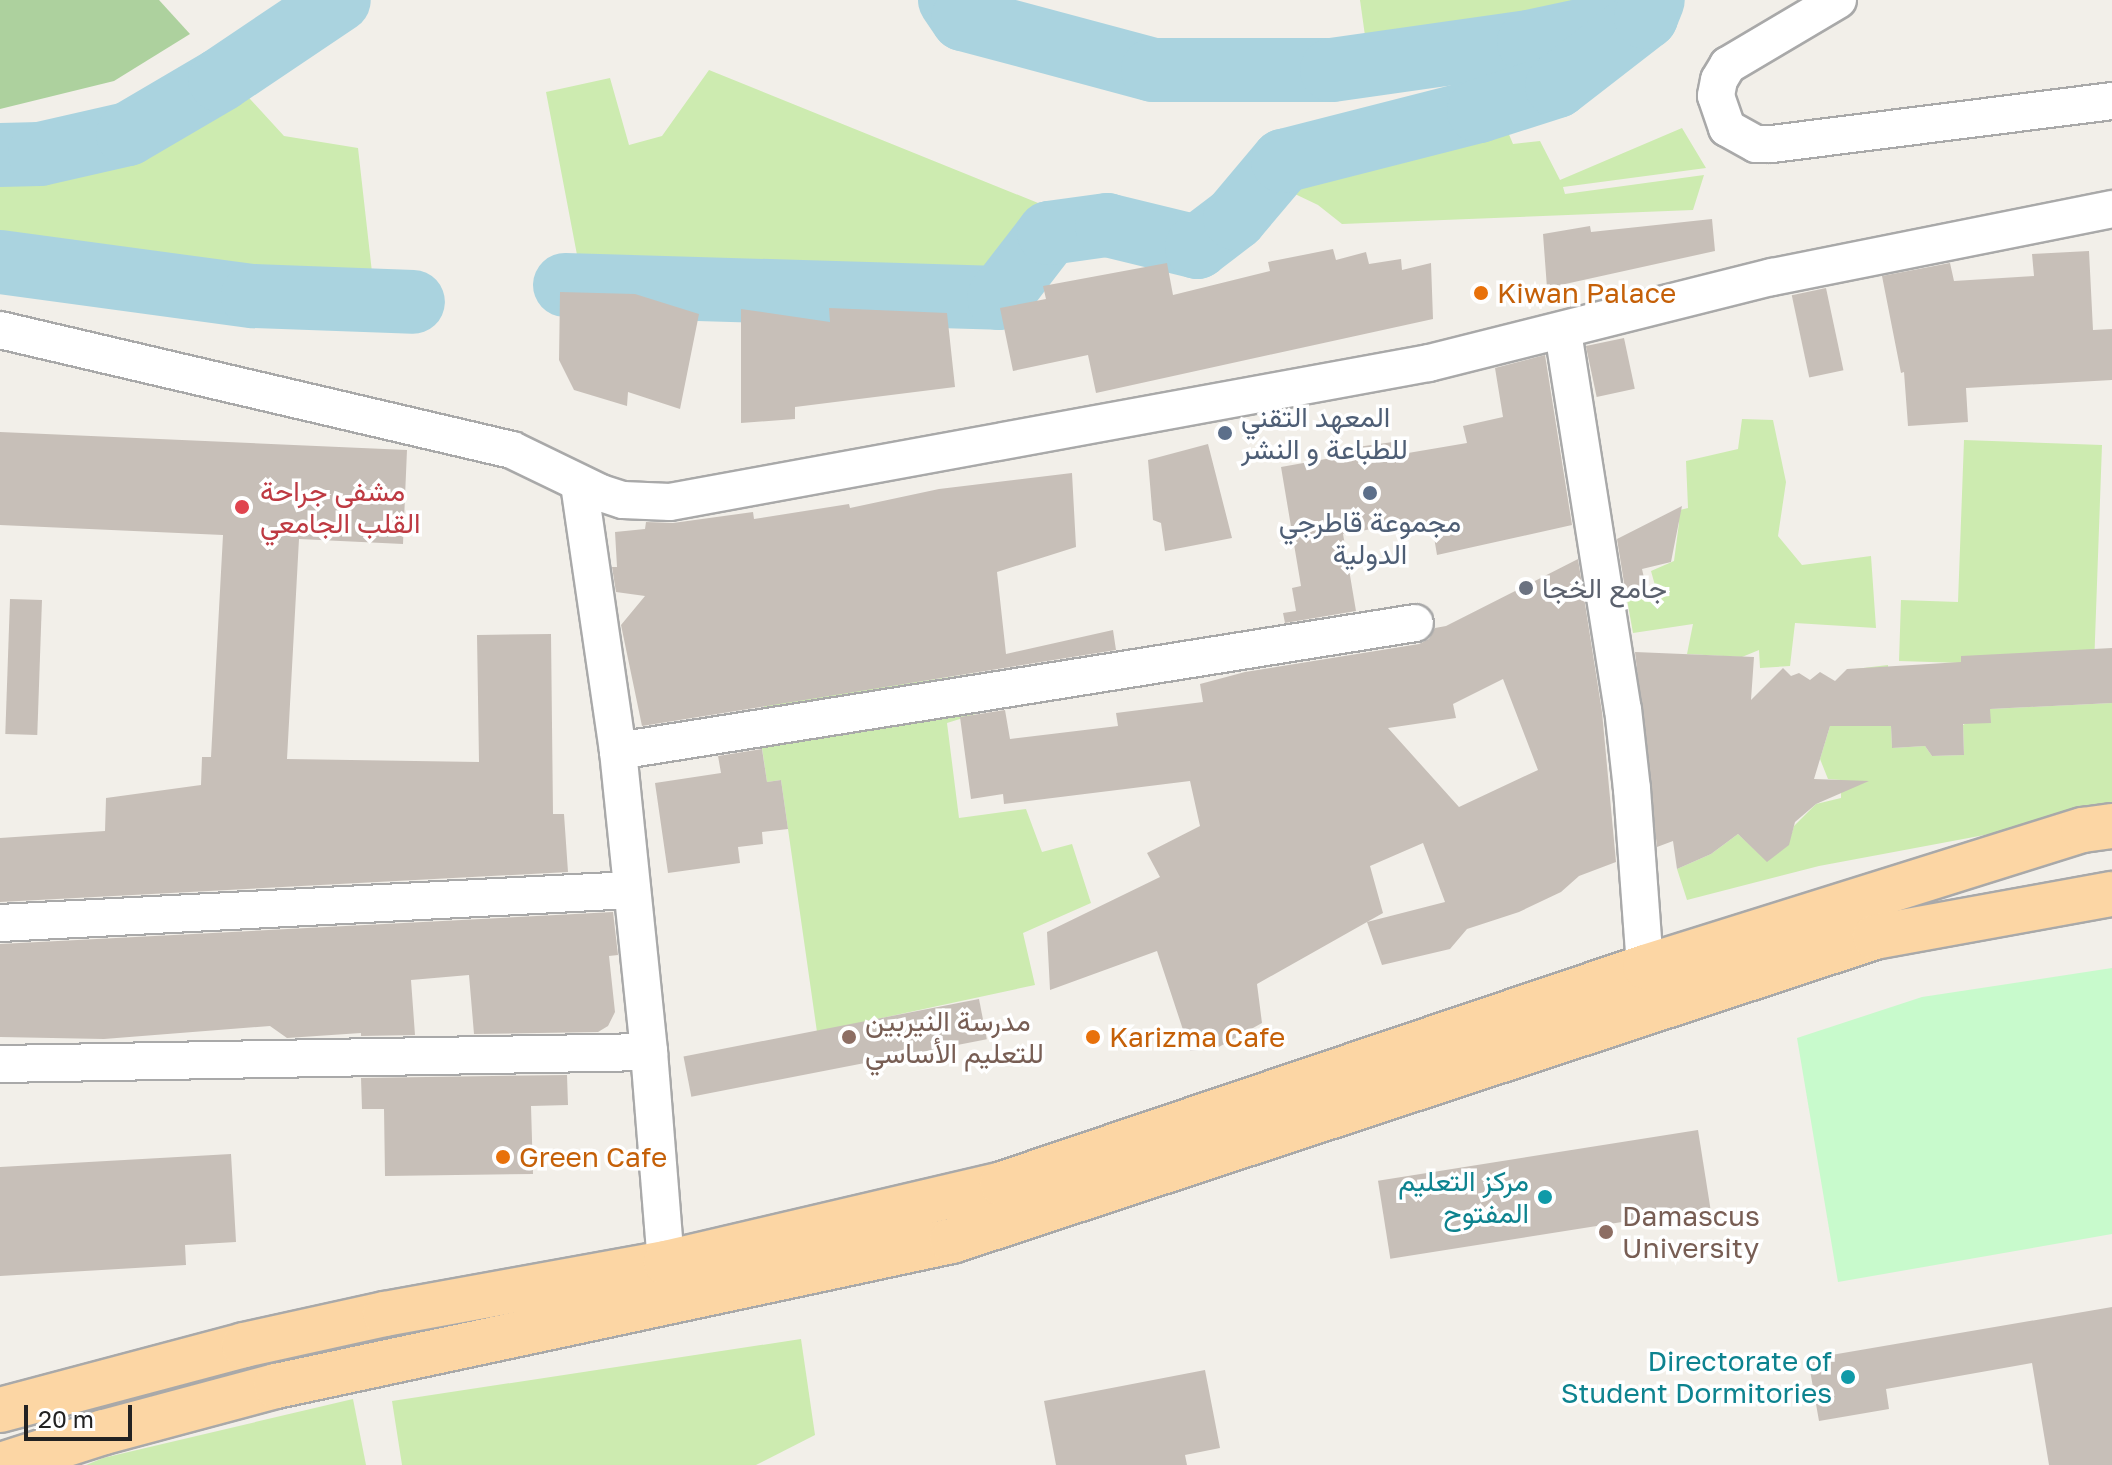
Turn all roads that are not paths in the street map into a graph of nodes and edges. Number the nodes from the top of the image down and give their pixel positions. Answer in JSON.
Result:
{"nodes":[{"id":1,"x":1838,"y":0,"type":"edge"},
{"id":2,"x":2112,"y":101,"type":"edge"},
{"id":3,"x":2112,"y":209,"type":"edge"},
{"id":4,"x":0,"y":330,"type":"edge"},
{"id":5,"x":1563,"y":332,"type":"junction"},
{"id":6,"x":579,"y":484,"type":"junction"},
{"id":7,"x":1415,"y":623,"type":"dead end"},
{"id":8,"x":618,"y":751,"type":"junction"},
{"id":9,"x":2112,"y":826,"type":"edge"},
{"id":10,"x":632,"y":890,"type":"junction"},
{"id":11,"x":2112,"y":894,"type":"edge"},
{"id":12,"x":0,"y":923,"type":"edge"},
{"id":13,"x":1645,"y":967,"type":"junction"},
{"id":14,"x":649,"y":1052,"type":"junction"},
{"id":15,"x":0,"y":1064,"type":"edge"},
{"id":16,"x":666,"y":1263,"type":"junction"},
{"id":17,"x":0,"y":1410,"type":"edge"},
{"id":18,"x":1,"y":1465,"type":"edge"}],
"edges":[{"from":1,"to":2,"type":"street"},
{"from":3,"to":5,"type":"street"},
{"from":4,"to":6,"type":"street"},
{"from":5,"to":6,"type":"street"},
{"from":5,"to":13,"type":"street"},
{"from":6,"to":8,"type":"street"},
{"from":7,"to":8,"type":"street"},
{"from":8,"to":10,"type":"street"},
{"from":9,"to":13,"type":"main road"},
{"from":10,"to":12,"type":"street"},
{"from":10,"to":14,"type":"street"},
{"from":11,"to":18,"type":"main road"},
{"from":13,"to":16,"type":"main road"},
{"from":14,"to":15,"type":"street"},
{"from":14,"to":16,"type":"street"},
{"from":16,"to":17,"type":"main road"}]}
